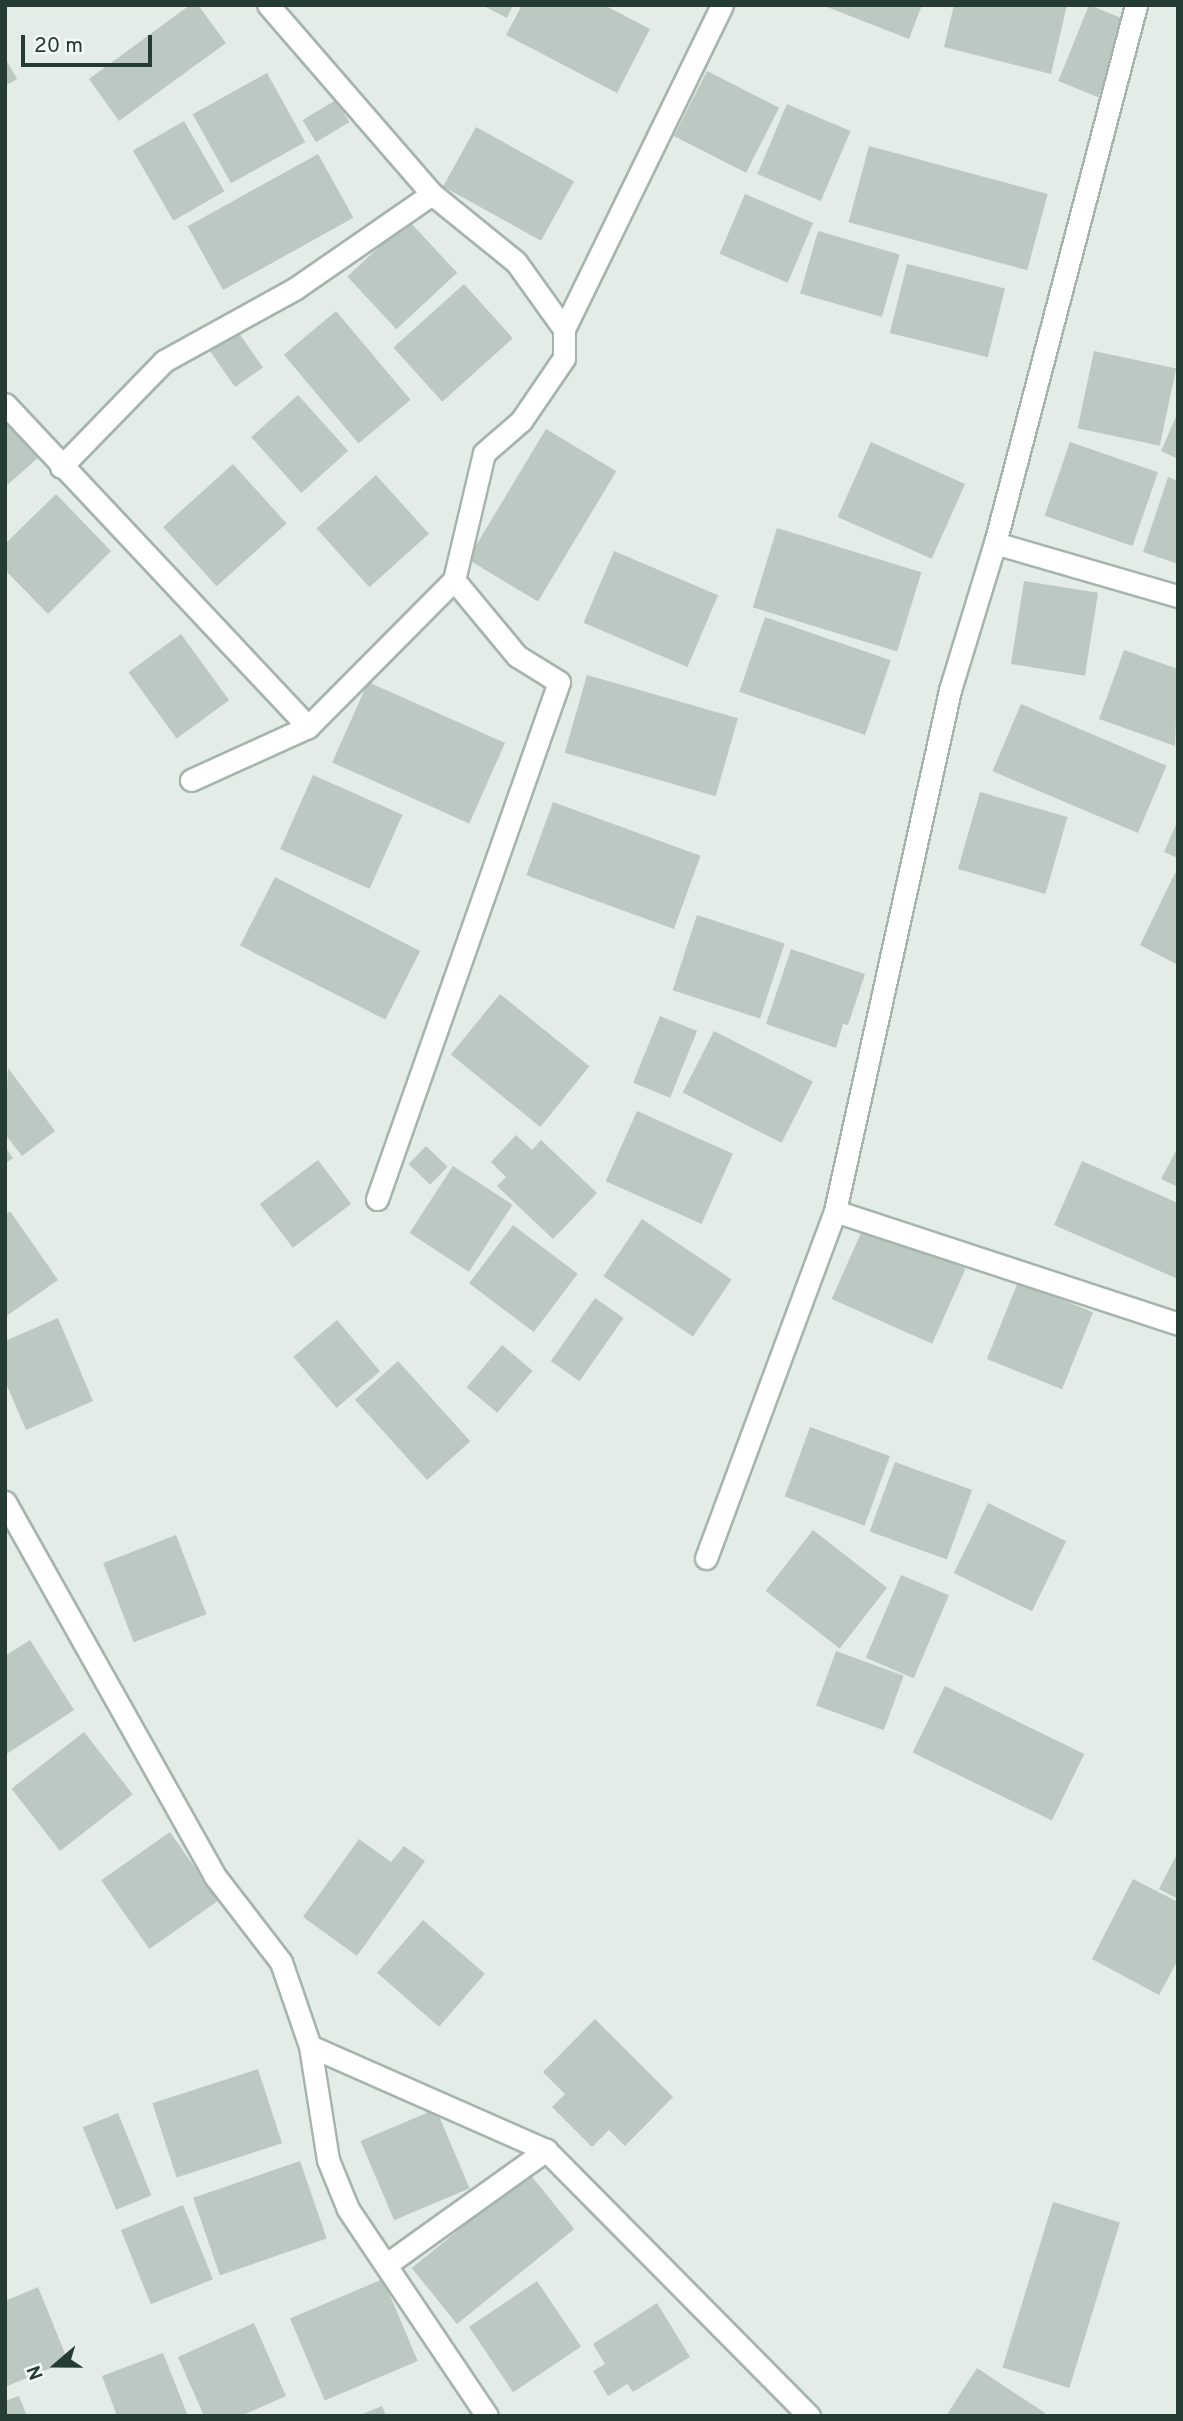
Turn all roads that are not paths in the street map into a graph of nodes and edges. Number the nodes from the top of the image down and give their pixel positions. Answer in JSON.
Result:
{"nodes":[{"id":1,"x":268,"y":5,"type":"edge"},
{"id":2,"x":722,"y":5,"type":"edge"},
{"id":3,"x":1136,"y":5,"type":"edge"},
{"id":4,"x":432,"y":194,"type":"junction"},
{"id":5,"x":564,"y":329,"type":"junction"},
{"id":6,"x":5,"y":404,"type":"edge"},
{"id":7,"x":61,"y":467,"type":"junction"},
{"id":8,"x":995,"y":543,"type":"junction"},
{"id":9,"x":453,"y":580,"type":"junction"},
{"id":10,"x":1178,"y":596,"type":"edge"},
{"id":11,"x":308,"y":727,"type":"junction"},
{"id":12,"x":191,"y":780,"type":"dead end"},
{"id":13,"x":377,"y":1199,"type":"dead end"},
{"id":14,"x":835,"y":1212,"type":"junction"},
{"id":15,"x":1178,"y":1324,"type":"edge"},
{"id":16,"x":5,"y":1502,"type":"edge"},
{"id":17,"x":706,"y":1558,"type":"dead end"},
{"id":18,"x":310,"y":2046,"type":"junction"},
{"id":19,"x":546,"y":2150,"type":"junction"},
{"id":20,"x":387,"y":2264,"type":"junction"},
{"id":21,"x":487,"y":2416,"type":"edge"},
{"id":22,"x":809,"y":2416,"type":"edge"}],
"edges":[{"from":1,"to":4,"type":"street"},
{"from":2,"to":5,"type":"street"},
{"from":3,"to":8,"type":"street"},
{"from":4,"to":5,"type":"street"},
{"from":4,"to":7,"type":"street"},
{"from":5,"to":9,"type":"street"},
{"from":6,"to":7,"type":"street"},
{"from":7,"to":11,"type":"street"},
{"from":8,"to":10,"type":"street"},
{"from":8,"to":14,"type":"street"},
{"from":9,"to":11,"type":"street"},
{"from":9,"to":13,"type":"street"},
{"from":11,"to":12,"type":"street"},
{"from":14,"to":15,"type":"street"},
{"from":14,"to":17,"type":"street"},
{"from":16,"to":18,"type":"street"},
{"from":18,"to":19,"type":"street"},
{"from":18,"to":20,"type":"street"},
{"from":19,"to":20,"type":"street"},
{"from":19,"to":22,"type":"street"},
{"from":20,"to":21,"type":"street"}]}
